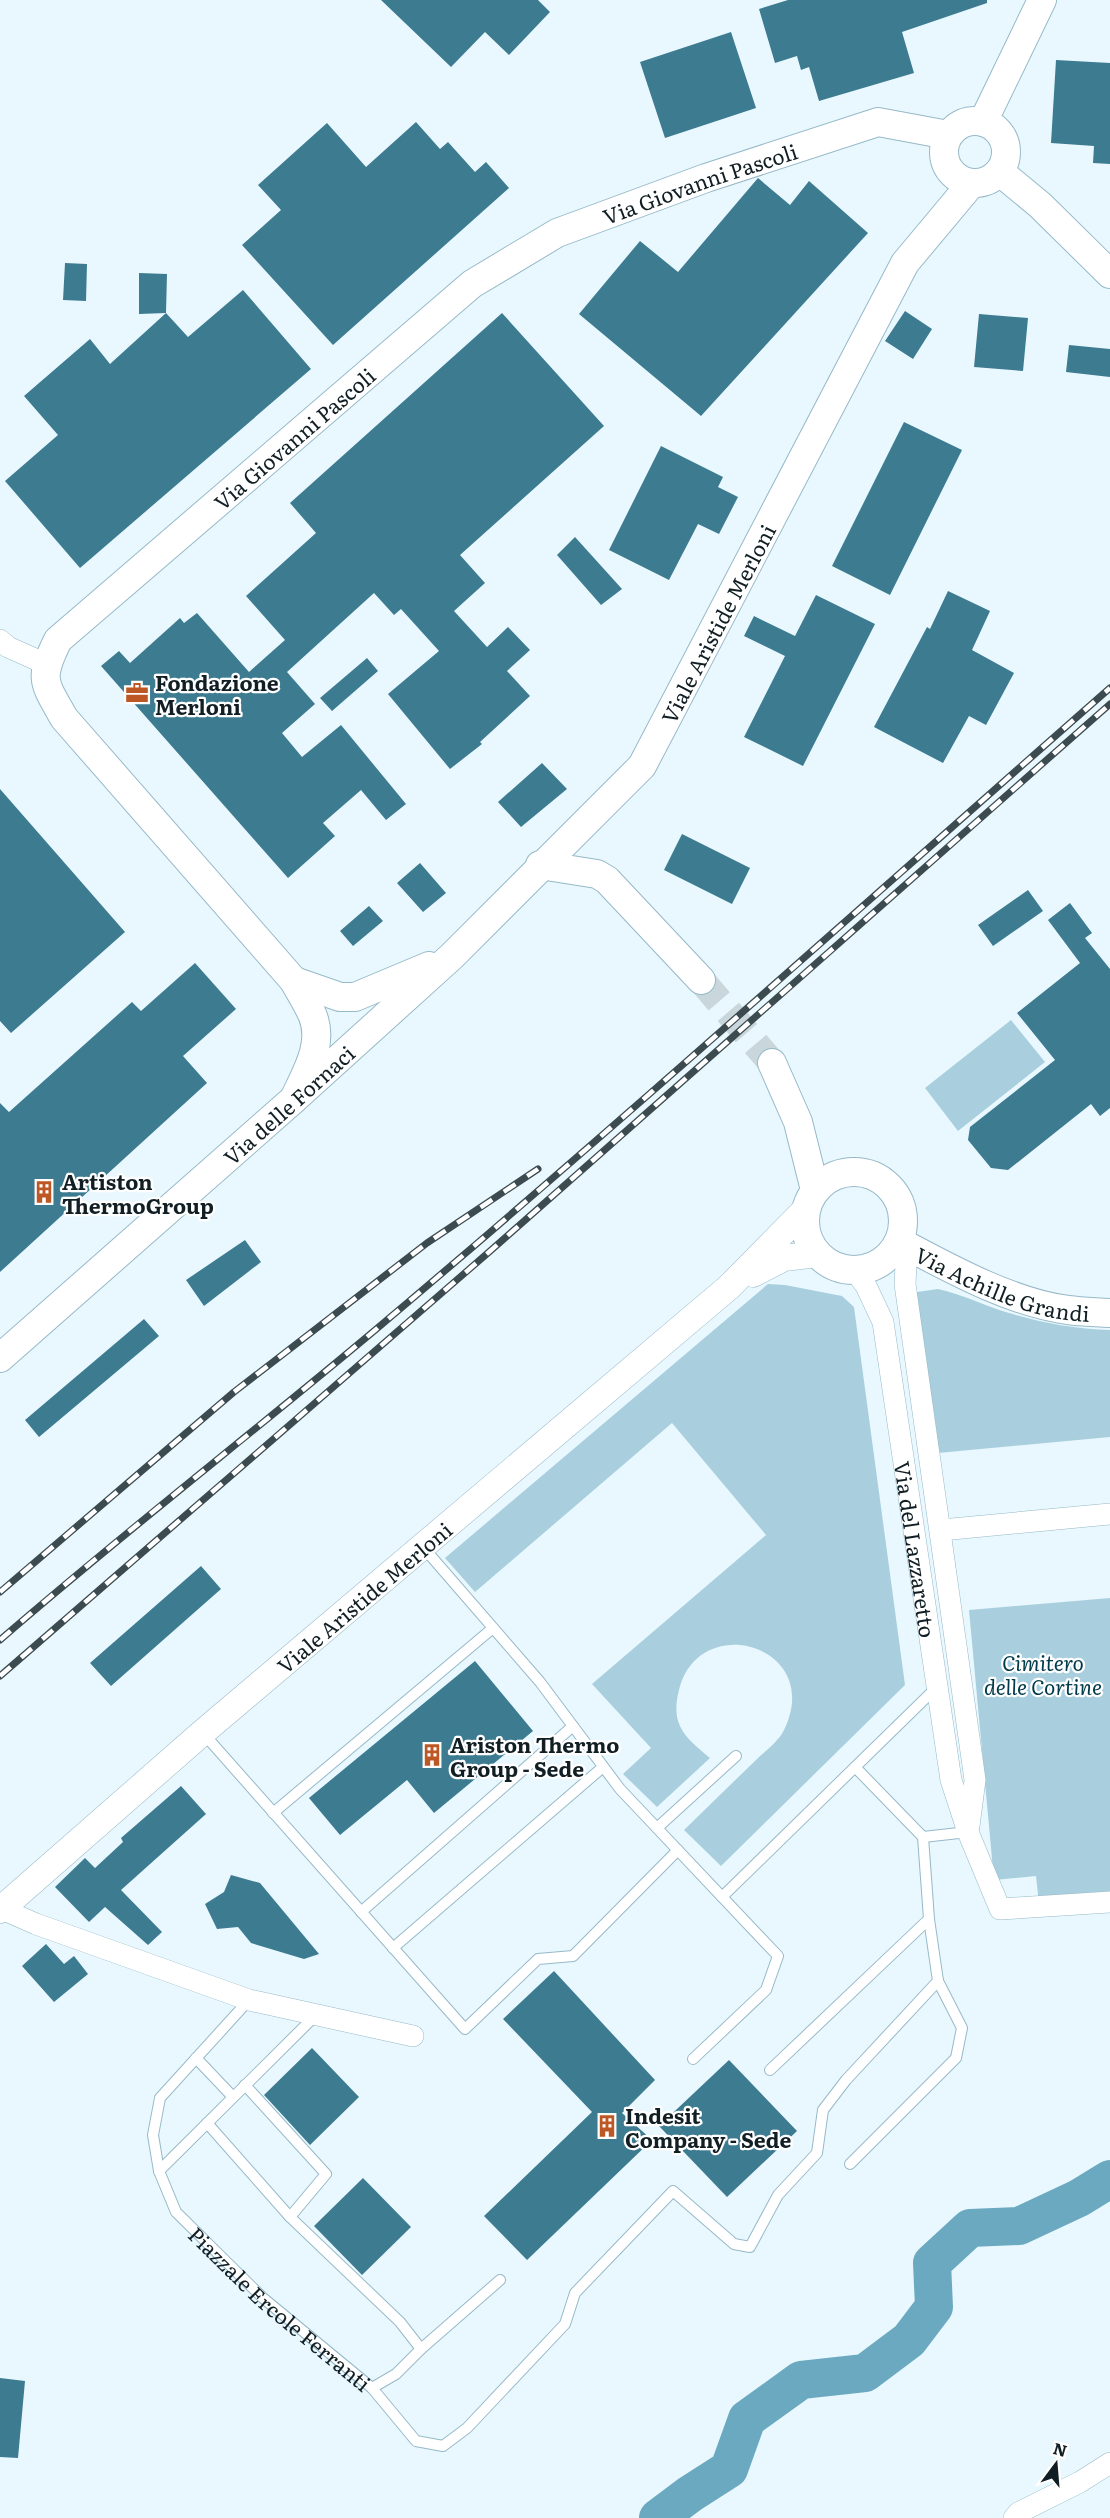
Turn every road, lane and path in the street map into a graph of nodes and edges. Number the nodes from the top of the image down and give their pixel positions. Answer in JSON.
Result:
{"nodes":[{"id":1,"x":1042,"y":0,"type":"edge"},
{"id":2,"x":983,"y":122,"type":"junction"},
{"id":3,"x":948,"y":135,"type":"junction"},
{"id":4,"x":1000,"y":172,"type":"junction"},
{"id":5,"x":971,"y":184,"type":"junction"},
{"id":6,"x":1110,"y":274,"type":"edge"},
{"id":7,"x":0,"y":640,"type":"edge"},
{"id":8,"x":46,"y":664,"type":"junction"},
{"id":9,"x":540,"y":865,"type":"junction"},
{"id":10,"x":452,"y":956,"type":"junction"},
{"id":11,"x":701,"y":980,"type":"tunnel mouth"},
{"id":12,"x":294,"y":981,"type":"junction"},
{"id":13,"x":772,"y":1063,"type":"tunnel mouth"},
{"id":14,"x":294,"y":1100,"type":"junction"},
{"id":15,"x":810,"y":1200,"type":"junction"},
{"id":16,"x":903,"y":1244,"type":"junction"},
{"id":17,"x":817,"y":1254,"type":"junction"},
{"id":18,"x":855,"y":1271,"type":"junction"},
{"id":19,"x":729,"y":1287,"type":"junction"},
{"id":20,"x":1110,"y":1313,"type":"edge"},
{"id":21,"x":0,"y":1358,"type":"edge"},
{"id":22,"x":1110,"y":1514,"type":"edge"},
{"id":23,"x":941,"y":1530,"type":"junction"},
{"id":24,"x":423,"y":1547,"type":"junction"},
{"id":25,"x":493,"y":1628,"type":"junction"},
{"id":26,"x":937,"y":1687,"type":"junction"},
{"id":27,"x":573,"y":1726,"type":"junction"},
{"id":28,"x":202,"y":1733,"type":"junction"},
{"id":29,"x":736,"y":1756,"type":"dead end"},
{"id":30,"x":603,"y":1767,"type":"junction"},
{"id":31,"x":855,"y":1767,"type":"junction"},
{"id":32,"x":273,"y":1813,"type":"junction"},
{"id":33,"x":657,"y":1828,"type":"junction"},
{"id":34,"x":968,"y":1832,"type":"junction"},
{"id":35,"x":923,"y":1837,"type":"junction"},
{"id":36,"x":678,"y":1850,"type":"junction"},
{"id":37,"x":722,"y":1897,"type":"junction"},
{"id":38,"x":1110,"y":1902,"type":"edge"},
{"id":39,"x":1,"y":1909,"type":"edge"},
{"id":40,"x":362,"y":1912,"type":"junction"},
{"id":41,"x":929,"y":1919,"type":"junction"},
{"id":42,"x":393,"y":1948,"type":"junction"},
{"id":43,"x":939,"y":1981,"type":"junction"},
{"id":44,"x":249,"y":2000,"type":"junction"},
{"id":45,"x":316,"y":2015,"type":"junction"},
{"id":46,"x":413,"y":2036,"type":"dead end"},
{"id":47,"x":196,"y":2058,"type":"junction"},
{"id":48,"x":693,"y":2059,"type":"dead end"},
{"id":49,"x":770,"y":2070,"type":"dead end"},
{"id":50,"x":245,"y":2085,"type":"junction"},
{"id":51,"x":233,"y":2097,"type":"junction"},
{"id":52,"x":207,"y":2123,"type":"junction"},
{"id":53,"x":850,"y":2164,"type":"dead end"},
{"id":54,"x":159,"y":2171,"type":"junction"},
{"id":55,"x":290,"y":2217,"type":"junction"},
{"id":56,"x":500,"y":2280,"type":"dead end"},
{"id":57,"x":420,"y":2349,"type":"junction"},
{"id":58,"x":372,"y":2388,"type":"junction"},
{"id":59,"x":1110,"y":2463,"type":"edge"},
{"id":60,"x":1014,"y":2518,"type":"edge"}],
"edges":[{"from":1,"to":2,"type":"main road"},
{"from":2,"to":3,"type":"main road"},
{"from":2,"to":4,"type":"main road"},
{"from":3,"to":5,"type":"main road"},
{"from":3,"to":8,"type":"main road","name":"Via Giovanni Pascoli"},
{"from":4,"to":5,"type":"main road","name":"Viale Aristide Merloni"},
{"from":4,"to":6,"type":"main road"},
{"from":5,"to":9,"type":"main road","name":"Viale Aristide Merloni"},
{"from":7,"to":8,"type":"street"},
{"from":8,"to":12,"type":"main road"},
{"from":9,"to":10,"type":"main road","name":"Via delle Fornaci"},
{"from":9,"to":11,"type":"main road"},
{"from":10,"to":12,"type":"main road"},
{"from":10,"to":14,"type":"main road","name":"Via delle Fornaci"},
{"from":12,"to":14,"type":"main road"},
{"from":13,"to":15,"type":"main road"},
{"from":14,"to":21,"type":"main road","name":"Via delle Fornaci"},
{"from":15,"to":16,"type":"main road","name":"Viale Aristide Merloni"},
{"from":15,"to":17,"type":"main road"},
{"from":15,"to":19,"type":"street","name":"Viale Aristide Merloni"},
{"from":16,"to":18,"type":"main road"},
{"from":16,"to":20,"type":"main road","name":"Via Achille Grandi"},
{"from":16,"to":23,"type":"street","name":"Via del Lazzaretto"},
{"from":17,"to":18,"type":"main road"},
{"from":17,"to":19,"type":"street","name":"Viale Aristide Merloni"},
{"from":18,"to":26,"type":"street","name":"Via del Lazzaretto"},
{"from":19,"to":24,"type":"street","name":"Viale Aristide Merloni"},
{"from":22,"to":23,"type":"street","name":"Via del Lazzaretto"},
{"from":23,"to":34,"type":"street","name":"Via del Lazzaretto"},
{"from":24,"to":25,"type":"lane"},
{"from":24,"to":28,"type":"street","name":"Viale Aristide Merloni"},
{"from":25,"to":27,"type":"lane"},
{"from":25,"to":32,"type":"lane"},
{"from":26,"to":31,"type":"lane"},
{"from":26,"to":34,"type":"street","name":"Via del Lazzaretto"},
{"from":27,"to":30,"type":"lane"},
{"from":27,"to":40,"type":"lane"},
{"from":28,"to":32,"type":"lane"},
{"from":28,"to":39,"type":"street","name":"Viale Aristide Merloni"},
{"from":29,"to":33,"type":"lane"},
{"from":30,"to":33,"type":"lane"},
{"from":30,"to":42,"type":"lane"},
{"from":31,"to":35,"type":"lane"},
{"from":31,"to":37,"type":"lane"},
{"from":32,"to":40,"type":"lane"},
{"from":33,"to":36,"type":"lane"},
{"from":34,"to":35,"type":"lane"},
{"from":34,"to":38,"type":"street","name":"Via del Lazzaretto"},
{"from":35,"to":41,"type":"lane"},
{"from":36,"to":37,"type":"lane"},
{"from":36,"to":42,"type":"lane"},
{"from":37,"to":48,"type":"lane"},
{"from":39,"to":44,"type":"street"},
{"from":40,"to":42,"type":"lane"},
{"from":41,"to":43,"type":"lane"},
{"from":41,"to":49,"type":"lane"},
{"from":43,"to":53,"type":"lane"},
{"from":43,"to":58,"type":"lane"},
{"from":44,"to":45,"type":"street"},
{"from":44,"to":47,"type":"lane","name":"Piazzale Ercole Ferranti"},
{"from":45,"to":46,"type":"street"},
{"from":45,"to":50,"type":"lane"},
{"from":47,"to":51,"type":"lane"},
{"from":47,"to":54,"type":"lane","name":"Piazzale Ercole Ferranti"},
{"from":50,"to":51,"type":"lane"},
{"from":50,"to":55,"type":"lane"},
{"from":51,"to":52,"type":"lane"},
{"from":52,"to":54,"type":"lane"},
{"from":52,"to":55,"type":"lane"},
{"from":54,"to":58,"type":"lane","name":"Piazzale Ercole Ferranti"},
{"from":55,"to":57,"type":"lane"},
{"from":56,"to":57,"type":"lane","name":"Piazzale Ercole Ferranti"},
{"from":57,"to":58,"type":"lane","name":"Piazzale Ercole Ferranti"},
{"from":59,"to":60,"type":"street"}]}
